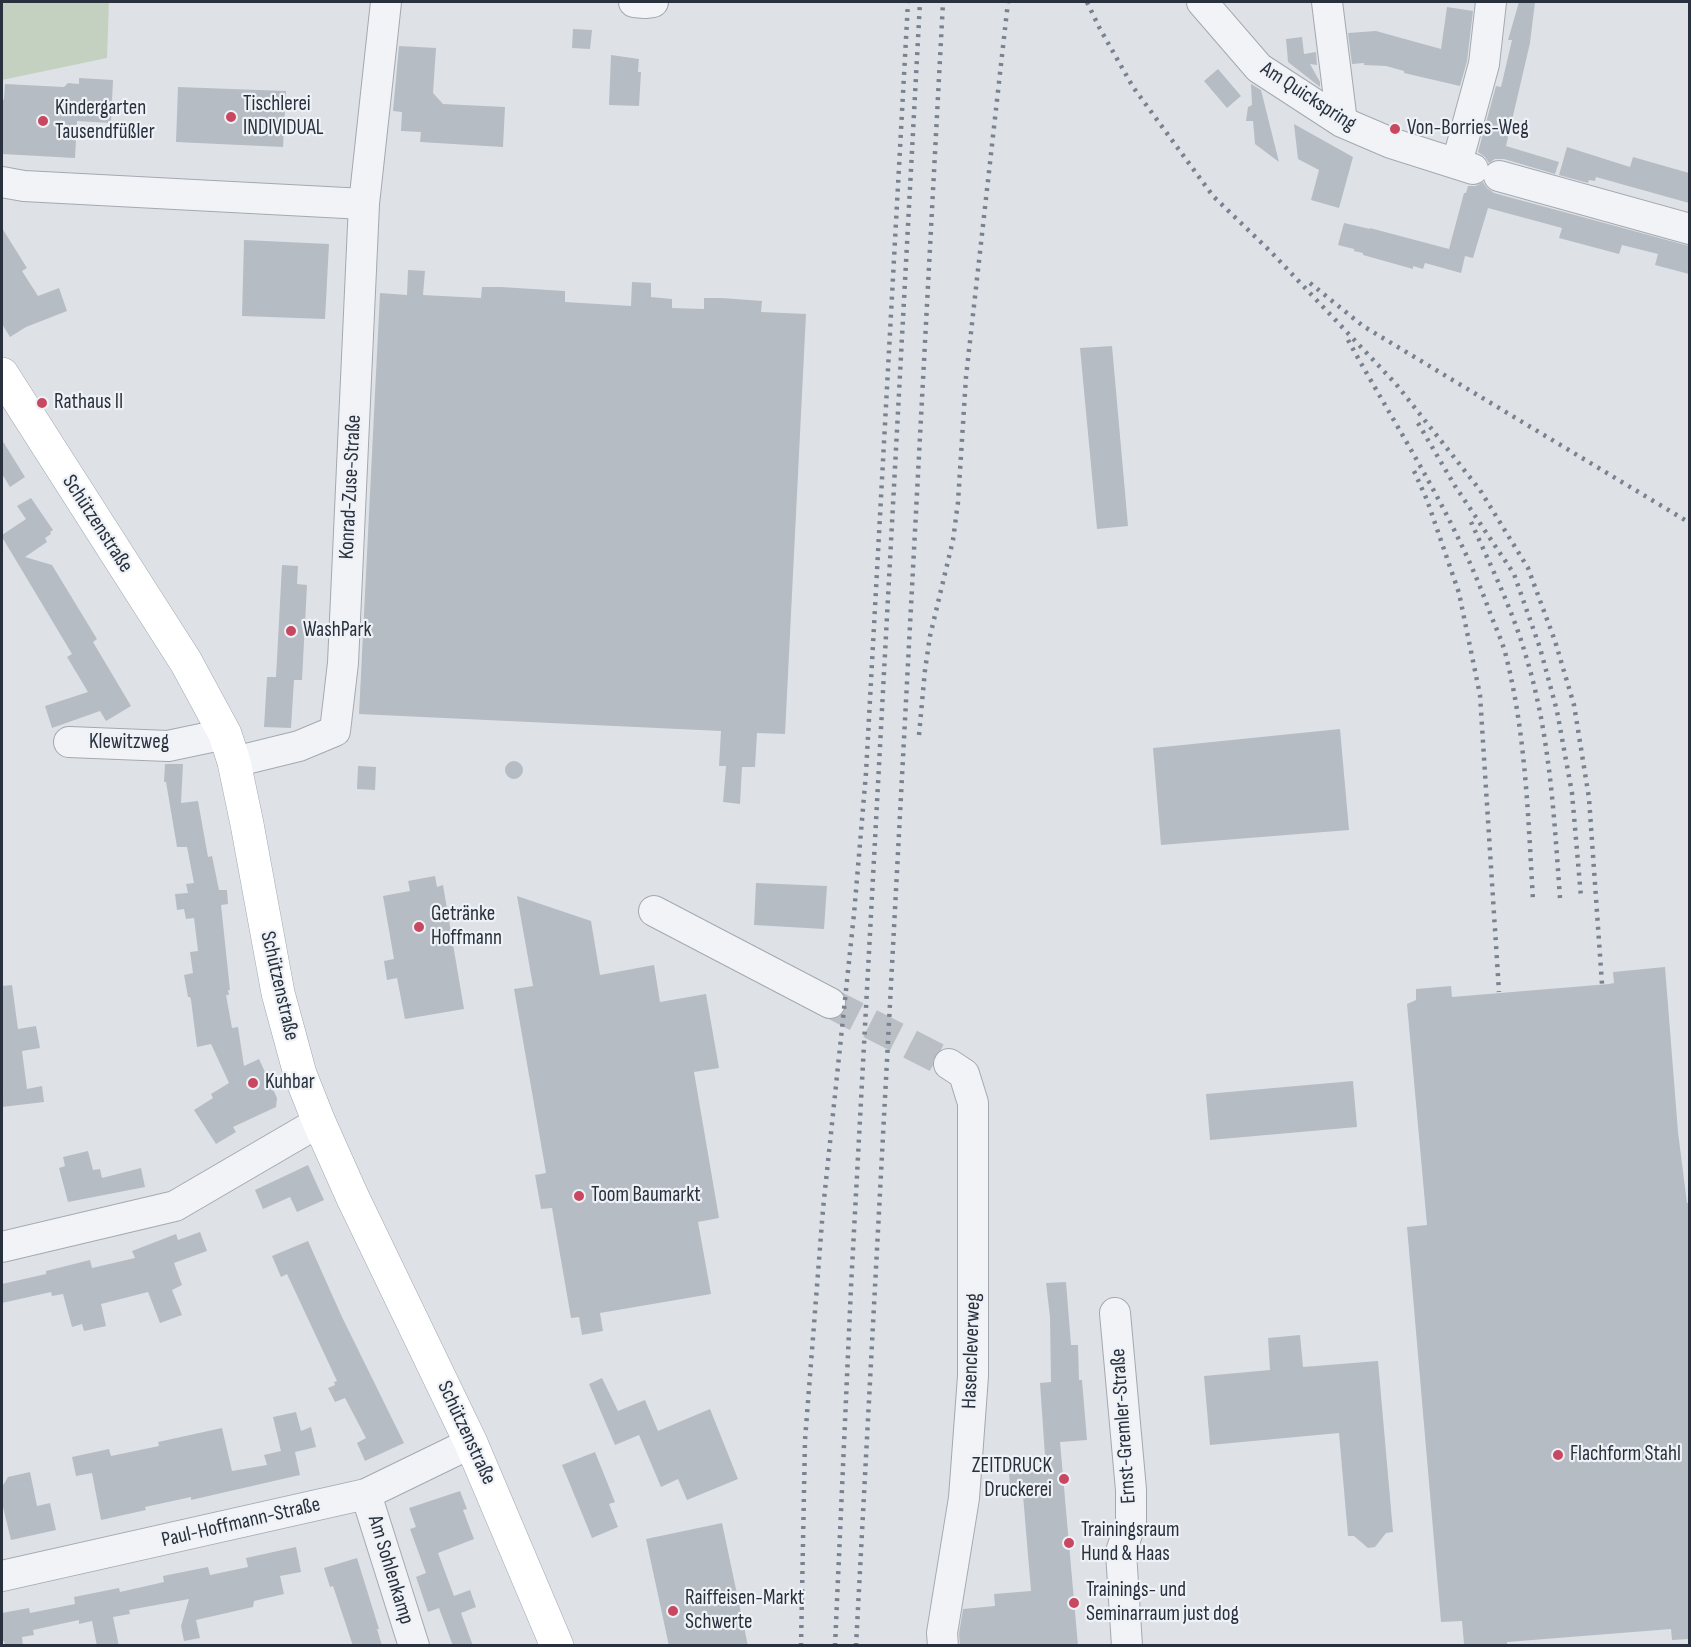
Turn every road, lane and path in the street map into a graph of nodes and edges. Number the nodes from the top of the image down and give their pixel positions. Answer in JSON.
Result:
{"nodes":[{"id":1,"x":386,"y":2,"type":"edge"},
{"id":2,"x":634,"y":2,"type":"edge"},
{"id":3,"x":653,"y":2,"type":"edge"},
{"id":4,"x":1202,"y":2,"type":"edge"},
{"id":5,"x":1327,"y":2,"type":"edge"},
{"id":6,"x":1491,"y":2,"type":"edge"},
{"id":7,"x":1342,"y":122,"type":"junction"},
{"id":8,"x":1476,"y":169,"type":"junction"},
{"id":9,"x":2,"y":182,"type":"edge"},
{"id":10,"x":364,"y":204,"type":"junction"},
{"id":11,"x":1689,"y":229,"type":"edge"},
{"id":12,"x":2,"y":374,"type":"edge"},
{"id":13,"x":69,"y":742,"type":"dead end"},
{"id":14,"x":230,"y":748,"type":"junction"},
{"id":15,"x":654,"y":910,"type":"dead end"},
{"id":16,"x":830,"y":1003,"type":"tunnel mouth"},
{"id":17,"x":949,"y":1064,"type":"tunnel mouth"},
{"id":18,"x":319,"y":1122,"type":"junction"},
{"id":19,"x":2,"y":1247,"type":"edge"},
{"id":20,"x":1115,"y":1313,"type":"dead end"},
{"id":21,"x":471,"y":1443,"type":"junction"},
{"id":22,"x":366,"y":1494,"type":"junction"},
{"id":23,"x":2,"y":1576,"type":"edge"},
{"id":24,"x":414,"y":1646,"type":"edge"},
{"id":25,"x":557,"y":1646,"type":"edge"},
{"id":26,"x":943,"y":1646,"type":"edge"},
{"id":27,"x":1128,"y":1646,"type":"edge"}],
"edges":[{"from":1,"to":10,"type":"street","name":"Konrad-Zuse-Straße"},
{"from":2,"to":3,"type":"street"},
{"from":4,"to":7,"type":"street","name":"Am Quickspring"},
{"from":5,"to":7,"type":"street"},
{"from":6,"to":8,"type":"street"},
{"from":7,"to":8,"type":"street","name":"Am Quickspring"},
{"from":8,"to":11,"type":"street","name":"Am Quickspring"},
{"from":9,"to":10,"type":"street"},
{"from":10,"to":14,"type":"street","name":"Konrad-Zuse-Straße"},
{"from":12,"to":14,"type":"main road","name":"Schützenstraße"},
{"from":13,"to":14,"type":"street","name":"Klewitzweg"},
{"from":14,"to":18,"type":"main road","name":"Schützenstraße"},
{"from":15,"to":16,"type":"street"},
{"from":17,"to":26,"type":"street","name":"Hasencleverweg"},
{"from":18,"to":19,"type":"street"},
{"from":18,"to":21,"type":"main road","name":"Schützenstraße"},
{"from":20,"to":27,"type":"street","name":"Ernst-Gremler-Straße"},
{"from":21,"to":22,"type":"street","name":"Paul-Hoffmann-Straße"},
{"from":21,"to":25,"type":"main road","name":"Schützenstraße"},
{"from":22,"to":23,"type":"street","name":"Paul-Hoffmann-Straße"},
{"from":22,"to":24,"type":"street","name":"Am Sohlenkamp"}]}
